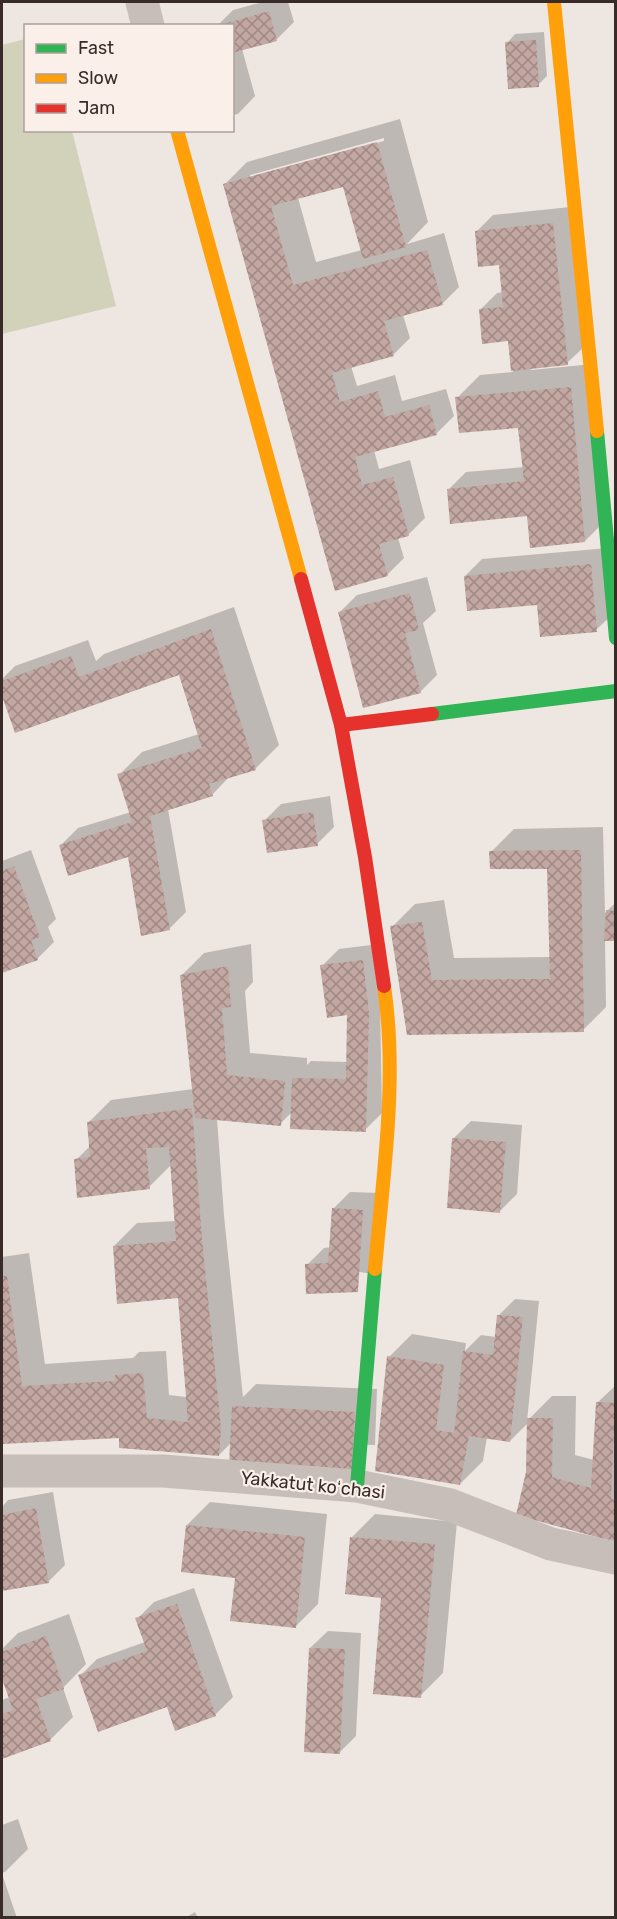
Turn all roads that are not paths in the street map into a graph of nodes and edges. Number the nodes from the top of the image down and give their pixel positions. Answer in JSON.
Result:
{"nodes":[{"id":1,"x":142,"y":2,"type":"edge"},
{"id":2,"x":554,"y":2,"type":"edge"},
{"id":3,"x":148,"y":24,"type":"edge"},
{"id":4,"x":178,"y":132,"type":"edge"},
{"id":5,"x":615,"y":638,"type":"edge"},
{"id":6,"x":615,"y":691,"type":"edge"},
{"id":7,"x":341,"y":725,"type":"junction"},
{"id":8,"x":2,"y":1471,"type":"edge"},
{"id":9,"x":357,"y":1486,"type":"junction"},
{"id":10,"x":615,"y":1558,"type":"edge"}],
"edges":[{"from":1,"to":3,"type":"street"},
{"from":2,"to":5,"type":"street"},
{"from":4,"to":7,"type":"street"},
{"from":6,"to":7,"type":"street"},
{"from":7,"to":9,"type":"street"},
{"from":8,"to":9,"type":"street","name":"Yakkatut koʻchasi"},
{"from":9,"to":10,"type":"street","name":"Yakkatut koʻchasi"}]}
